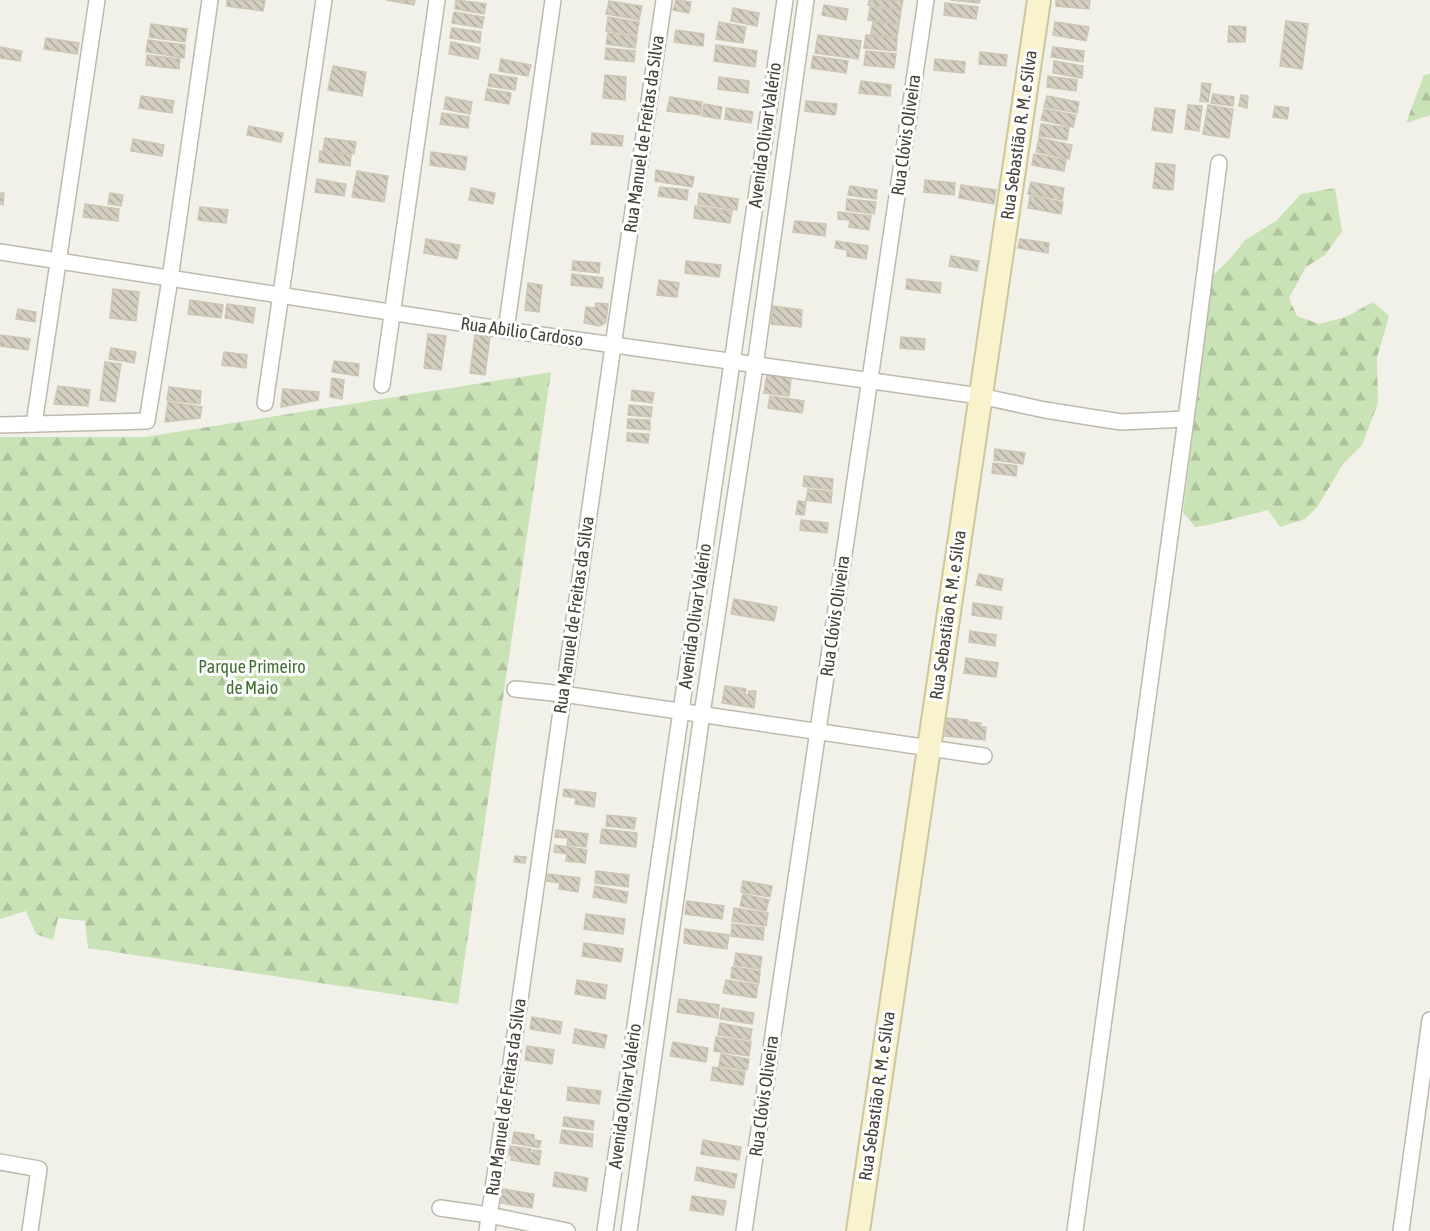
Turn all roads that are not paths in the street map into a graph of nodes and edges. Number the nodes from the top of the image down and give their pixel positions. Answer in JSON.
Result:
{"nodes":[{"id":1,"x":97,"y":0,"type":"edge"},
{"id":2,"x":210,"y":0,"type":"edge"},
{"id":3,"x":324,"y":0,"type":"edge"},
{"id":4,"x":437,"y":0,"type":"edge"},
{"id":5,"x":553,"y":0,"type":"edge"},
{"id":6,"x":664,"y":0,"type":"edge"},
{"id":7,"x":785,"y":0,"type":"edge"},
{"id":8,"x":806,"y":0,"type":"edge"},
{"id":9,"x":926,"y":0,"type":"edge"},
{"id":10,"x":1039,"y":0,"type":"edge"},
{"id":11,"x":1219,"y":163,"type":"dead end"},
{"id":12,"x":0,"y":252,"type":"edge"},
{"id":13,"x":59,"y":262,"type":"junction"},
{"id":14,"x":170,"y":279,"type":"junction"},
{"id":15,"x":281,"y":296,"type":"junction"},
{"id":16,"x":392,"y":313,"type":"junction"},
{"id":17,"x":506,"y":330,"type":"junction"},
{"id":18,"x":613,"y":346,"type":"junction"},
{"id":19,"x":732,"y":361,"type":"junction"},
{"id":20,"x":755,"y":366,"type":"junction"},
{"id":21,"x":870,"y":381,"type":"junction"},
{"id":22,"x":382,"y":385,"type":"dead end"},
{"id":23,"x":980,"y":396,"type":"junction"},
{"id":24,"x":265,"y":403,"type":"dead end"},
{"id":25,"x":1186,"y":419,"type":"junction"},
{"id":26,"x":34,"y":424,"type":"junction"},
{"id":27,"x":0,"y":425,"type":"edge"},
{"id":28,"x":515,"y":689,"type":"dead end"},
{"id":29,"x":563,"y":694,"type":"junction"},
{"id":30,"x":681,"y":712,"type":"junction"},
{"id":31,"x":702,"y":714,"type":"junction"},
{"id":32,"x":818,"y":732,"type":"junction"},
{"id":33,"x":929,"y":748,"type":"junction"},
{"id":34,"x":984,"y":756,"type":"dead end"},
{"id":35,"x":1430,"y":1020,"type":"edge"},
{"id":36,"x":0,"y":1162,"type":"edge"},
{"id":37,"x":440,"y":1208,"type":"dead end"},
{"id":38,"x":489,"y":1215,"type":"junction"},
{"id":39,"x":30,"y":1231,"type":"edge"},
{"id":40,"x":487,"y":1231,"type":"edge"},
{"id":41,"x":567,"y":1231,"type":"edge"},
{"id":42,"x":605,"y":1231,"type":"edge"},
{"id":43,"x":629,"y":1231,"type":"edge"},
{"id":44,"x":744,"y":1231,"type":"edge"},
{"id":45,"x":858,"y":1231,"type":"edge"},
{"id":46,"x":1075,"y":1231,"type":"edge"},
{"id":47,"x":1401,"y":1231,"type":"edge"}],
"edges":[{"from":1,"to":13,"type":"street"},
{"from":2,"to":14,"type":"street"},
{"from":3,"to":15,"type":"street"},
{"from":4,"to":16,"type":"street"},
{"from":5,"to":17,"type":"street"},
{"from":6,"to":18,"type":"street","name":"Rua Manuel de Freitas da Silva"},
{"from":7,"to":19,"type":"street","name":"Avenida Olivar Valério"},
{"from":8,"to":20,"type":"street"},
{"from":9,"to":21,"type":"street","name":"Rua Clóvis Oliveira"},
{"from":10,"to":23,"type":"street","name":"Rua Sebastião R. M. e Silva"},
{"from":11,"to":25,"type":"street"},
{"from":12,"to":13,"type":"street","name":"Rua Abilio Cardoso"},
{"from":13,"to":14,"type":"street","name":"Rua Abilio Cardoso"},
{"from":13,"to":26,"type":"street"},
{"from":14,"to":15,"type":"street","name":"Rua Abilio Cardoso"},
{"from":14,"to":26,"type":"street"},
{"from":15,"to":16,"type":"street","name":"Rua Abilio Cardoso"},
{"from":15,"to":24,"type":"street"},
{"from":16,"to":17,"type":"street","name":"Rua Abilio Cardoso"},
{"from":16,"to":22,"type":"street"},
{"from":17,"to":18,"type":"street","name":"Rua Abilio Cardoso"},
{"from":18,"to":19,"type":"street","name":"Rua Abilio Cardoso"},
{"from":18,"to":29,"type":"street","name":"Rua Manuel de Freitas da Silva"},
{"from":19,"to":20,"type":"street","name":"Rua Abilio Cardoso"},
{"from":19,"to":30,"type":"street","name":"Avenida Olivar Valério"},
{"from":20,"to":21,"type":"street","name":"Rua Abilio Cardoso"},
{"from":20,"to":31,"type":"street"},
{"from":21,"to":23,"type":"street","name":"Rua Abilio Cardoso"},
{"from":21,"to":32,"type":"street","name":"Rua Clóvis Oliveira"},
{"from":23,"to":25,"type":"street","name":"Rua Abilio Cardoso"},
{"from":23,"to":33,"type":"street","name":"Rua Sebastião R. M. e Silva"},
{"from":25,"to":46,"type":"street"},
{"from":26,"to":27,"type":"street"},
{"from":28,"to":29,"type":"street"},
{"from":29,"to":30,"type":"street"},
{"from":29,"to":38,"type":"street","name":"Rua Manuel de Freitas da Silva"},
{"from":30,"to":31,"type":"street"},
{"from":30,"to":42,"type":"street","name":"Avenida Olivar Valério"},
{"from":31,"to":32,"type":"street"},
{"from":31,"to":43,"type":"street"},
{"from":32,"to":33,"type":"street"},
{"from":32,"to":44,"type":"street","name":"Rua Clóvis Oliveira"},
{"from":33,"to":34,"type":"street"},
{"from":33,"to":45,"type":"street","name":"Rua Sebastião R. M. e Silva"},
{"from":35,"to":47,"type":"street"},
{"from":36,"to":39,"type":"street"},
{"from":37,"to":38,"type":"street"},
{"from":38,"to":40,"type":"street","name":"Rua Manuel de Freitas da Silva"},
{"from":38,"to":41,"type":"street"}]}
